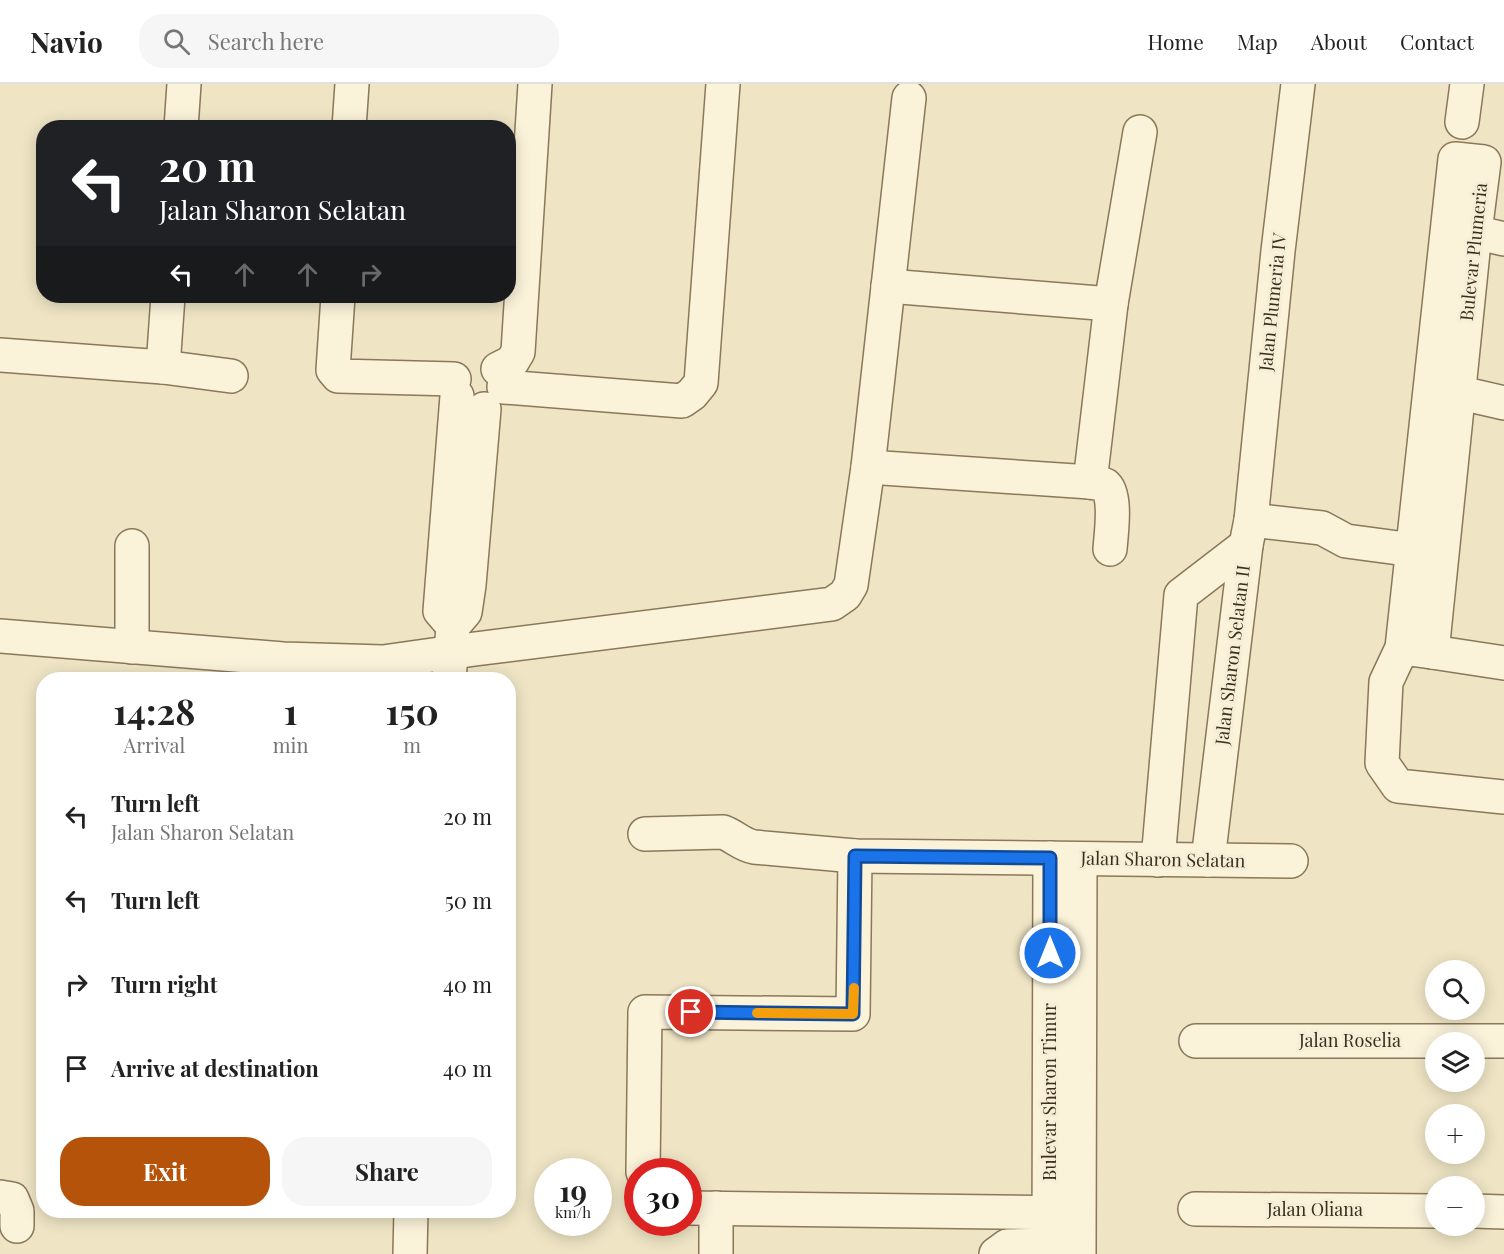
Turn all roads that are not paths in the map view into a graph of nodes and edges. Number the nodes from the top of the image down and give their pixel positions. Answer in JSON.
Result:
{"nodes":[{"id":1,"x":184,"y":84,"type":"edge"},
{"id":2,"x":352,"y":84,"type":"edge"},
{"id":3,"x":535,"y":84,"type":"edge"},
{"id":4,"x":723,"y":84,"type":"edge"},
{"id":5,"x":1298,"y":84,"type":"edge"},
{"id":6,"x":1467,"y":84,"type":"edge"},
{"id":7,"x":909,"y":98,"type":"dead end"},
{"id":8,"x":182,"y":120,"type":"edge"},
{"id":9,"x":350,"y":120,"type":"edge"},
{"id":10,"x":1462,"y":122,"type":"dead end"},
{"id":11,"x":1140,"y":132,"type":"dead end"},
{"id":12,"x":1476,"y":232,"type":"edge"},
{"id":13,"x":888,"y":286,"type":"junction"},
{"id":14,"x":167,"y":303,"type":"edge"},
{"id":15,"x":338,"y":303,"type":"edge"},
{"id":16,"x":1112,"y":304,"type":"junction"},
{"id":17,"x":0,"y":355,"type":"edge"},
{"id":18,"x":162,"y":367,"type":"junction"},
{"id":19,"x":231,"y":376,"type":"dead end"},
{"id":20,"x":479,"y":388,"type":"junction"},
{"id":21,"x":1445,"y":389,"type":"junction"},
{"id":22,"x":1504,"y":403,"type":"edge"},
{"id":23,"x":868,"y":467,"type":"junction"},
{"id":24,"x":1090,"y":482,"type":"junction"},
{"id":25,"x":1249,"y":533,"type":"junction"},
{"id":26,"x":132,"y":546,"type":"dead end"},
{"id":27,"x":1110,"y":549,"type":"dead end"},
{"id":28,"x":1428,"y":552,"type":"junction"},
{"id":29,"x":0,"y":636,"type":"edge"},
{"id":30,"x":132,"y":647,"type":"junction"},
{"id":31,"x":1417,"y":650,"type":"junction"},
{"id":32,"x":451,"y":653,"type":"edge"},
{"id":33,"x":1504,"y":663,"type":"edge"},
{"id":34,"x":1504,"y":797,"type":"edge"},
{"id":35,"x":645,"y":834,"type":"dead end"},
{"id":36,"x":855,"y":856,"type":"junction"},
{"id":37,"x":1065,"y":859,"type":"junction"},
{"id":38,"x":1158,"y":860,"type":"junction"},
{"id":39,"x":1208,"y":860,"type":"junction"},
{"id":40,"x":1291,"y":861,"type":"dead end"},
{"id":41,"x":1196,"y":1041,"type":"dead end"},
{"id":42,"x":1504,"y":1041,"type":"edge"},
{"id":43,"x":642,"y":1158,"type":"edge"},
{"id":44,"x":0,"y":1197,"type":"edge"},
{"id":45,"x":702,"y":1208,"type":"edge"},
{"id":46,"x":1195,"y":1209,"type":"dead end"},
{"id":47,"x":1425,"y":1211,"type":"edge"},
{"id":48,"x":1485,"y":1211,"type":"edge"},
{"id":49,"x":1504,"y":1212,"type":"edge"},
{"id":50,"x":1065,"y":1213,"type":"junction"},
{"id":51,"x":411,"y":1218,"type":"edge"},
{"id":52,"x":17,"y":1226,"type":"dead end"},
{"id":53,"x":1059,"y":1251,"type":"edge"},
{"id":54,"x":410,"y":1254,"type":"edge"},
{"id":55,"x":716,"y":1254,"type":"edge"},
{"id":56,"x":996,"y":1254,"type":"edge"}],
"edges":[{"from":1,"to":8,"type":"street"},
{"from":2,"to":9,"type":"street"},
{"from":3,"to":20,"type":"street"},
{"from":4,"to":20,"type":"street"},
{"from":5,"to":25,"type":"street","name":"Jalan Plumeria IV"},
{"from":6,"to":10,"type":"street"},
{"from":7,"to":13,"type":"street"},
{"from":11,"to":16,"type":"street"},
{"from":12,"to":21,"type":"street","name":"Bulevar Plumeria"},
{"from":13,"to":16,"type":"street"},
{"from":13,"to":23,"type":"street"},
{"from":14,"to":18,"type":"street"},
{"from":15,"to":20,"type":"street"},
{"from":16,"to":24,"type":"street"},
{"from":17,"to":18,"type":"street"},
{"from":18,"to":19,"type":"street"},
{"from":20,"to":32,"type":"street"},
{"from":21,"to":22,"type":"street"},
{"from":21,"to":28,"type":"street","name":"Bulevar Plumeria"},
{"from":23,"to":24,"type":"street"},
{"from":23,"to":32,"type":"street"},
{"from":24,"to":27,"type":"street"},
{"from":25,"to":28,"type":"street"},
{"from":25,"to":38,"type":"street","name":"Jalan Sharon Selatan II"},
{"from":25,"to":39,"type":"street","name":"Jalan Sharon Selatan II"},
{"from":26,"to":30,"type":"street"},
{"from":28,"to":31,"type":"street","name":"Bulevar Plumeria"},
{"from":29,"to":30,"type":"street"},
{"from":30,"to":32,"type":"street"},
{"from":31,"to":33,"type":"street"},
{"from":31,"to":34,"type":"street","name":"Bulevar Plumeria"},
{"from":35,"to":36,"type":"street"},
{"from":36,"to":37,"type":"street","name":"Jalan Sharon Selatan"},
{"from":36,"to":43,"type":"street"},
{"from":37,"to":38,"type":"street","name":"Jalan Sharon Selatan"},
{"from":37,"to":50,"type":"street","name":"Bulevar Sharon Timur"},
{"from":38,"to":39,"type":"street","name":"Jalan Sharon Selatan"},
{"from":39,"to":40,"type":"street","name":"Jalan Sharon Selatan"},
{"from":41,"to":42,"type":"street","name":"Jalan Roselia"},
{"from":44,"to":52,"type":"street"},
{"from":45,"to":50,"type":"street"},
{"from":45,"to":55,"type":"street"},
{"from":46,"to":47,"type":"street","name":"Jalan Oliana"},
{"from":48,"to":49,"type":"street"},
{"from":50,"to":53,"type":"street","name":"Bulevar Sharon Timur"},
{"from":51,"to":54,"type":"street"},
{"from":53,"to":56,"type":"street"}]}
